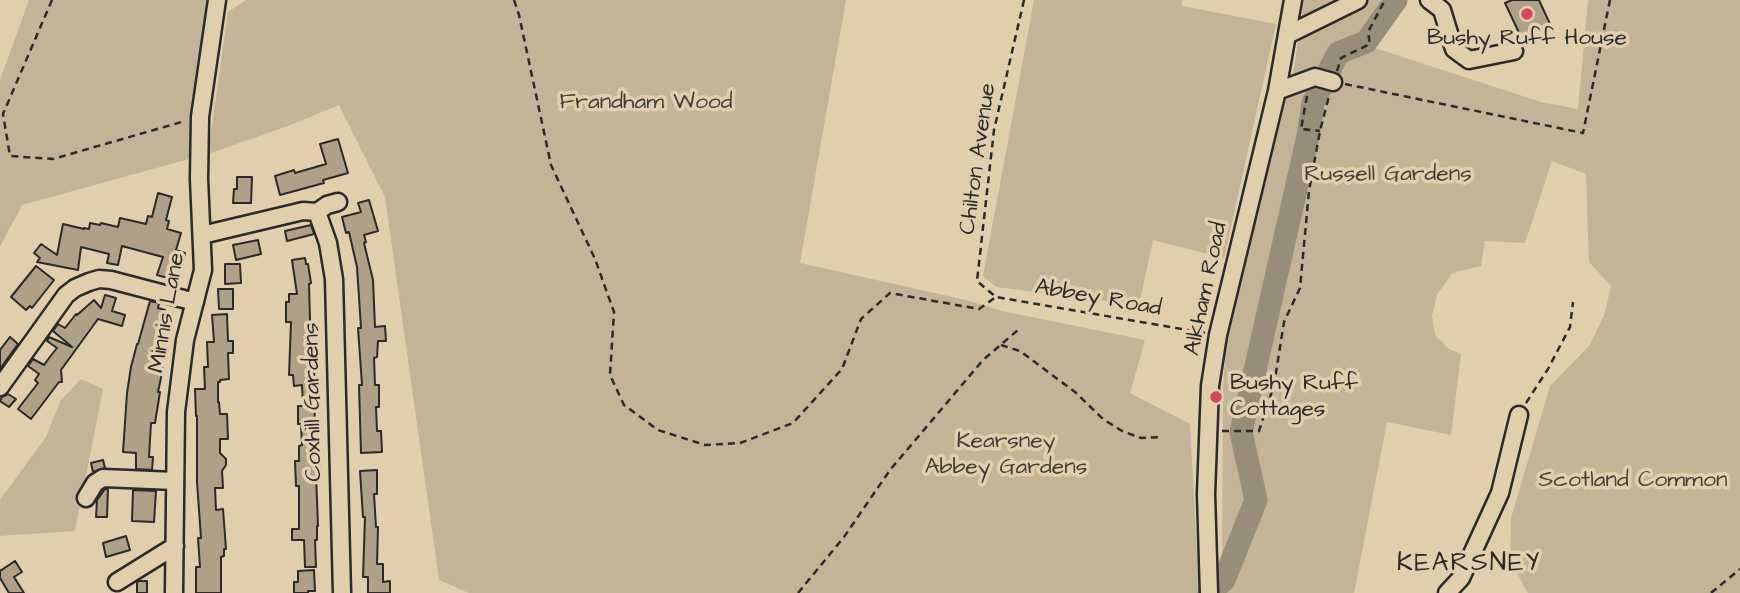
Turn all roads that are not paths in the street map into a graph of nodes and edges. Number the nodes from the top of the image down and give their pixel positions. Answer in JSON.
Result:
{"nodes":[{"id":1,"x":217,"y":0,"type":"edge"},
{"id":2,"x":1293,"y":0,"type":"edge"},
{"id":3,"x":1358,"y":0,"type":"edge"},
{"id":4,"x":1429,"y":0,"type":"edge"},
{"id":5,"x":1287,"y":35,"type":"junction"},
{"id":6,"x":1514,"y":51,"type":"dead end"},
{"id":7,"x":1333,"y":82,"type":"road end"},
{"id":8,"x":1277,"y":91,"type":"junction"},
{"id":9,"x":338,"y":202,"type":"dead end"},
{"id":10,"x":317,"y":212,"type":"junction"},
{"id":11,"x":202,"y":235,"type":"junction"},
{"id":12,"x":195,"y":302,"type":"junction"},
{"id":13,"x":0,"y":387,"type":"edge"},
{"id":14,"x":1519,"y":415,"type":"road end"},
{"id":15,"x":175,"y":481,"type":"junction"},
{"id":16,"x":86,"y":498,"type":"dead end"},
{"id":17,"x":175,"y":547,"type":"junction"},
{"id":18,"x":117,"y":582,"type":"dead end"},
{"id":19,"x":174,"y":593,"type":"edge"},
{"id":20,"x":342,"y":593,"type":"edge"},
{"id":21,"x":1209,"y":593,"type":"edge"},
{"id":22,"x":1447,"y":593,"type":"edge"}],
"edges":[{"from":1,"to":11,"type":"street","name":"Minnis Lane"},
{"from":2,"to":5,"type":"street","name":"Alkham Road"},
{"from":3,"to":5,"type":"street"},
{"from":4,"to":6,"type":"street"},
{"from":5,"to":8,"type":"street","name":"Alkham Road"},
{"from":7,"to":8,"type":"street"},
{"from":8,"to":21,"type":"street","name":"Alkham Road"},
{"from":9,"to":10,"type":"street"},
{"from":10,"to":11,"type":"street"},
{"from":10,"to":20,"type":"street","name":"Coxhill Gardens"},
{"from":11,"to":12,"type":"street","name":"Minnis Lane"},
{"from":12,"to":13,"type":"street"},
{"from":12,"to":15,"type":"street","name":"Minnis Lane"},
{"from":14,"to":22,"type":"street"},
{"from":15,"to":16,"type":"street"},
{"from":15,"to":17,"type":"street","name":"Minnis Lane"},
{"from":17,"to":18,"type":"street"},
{"from":17,"to":19,"type":"street","name":"Minnis Lane"}]}
